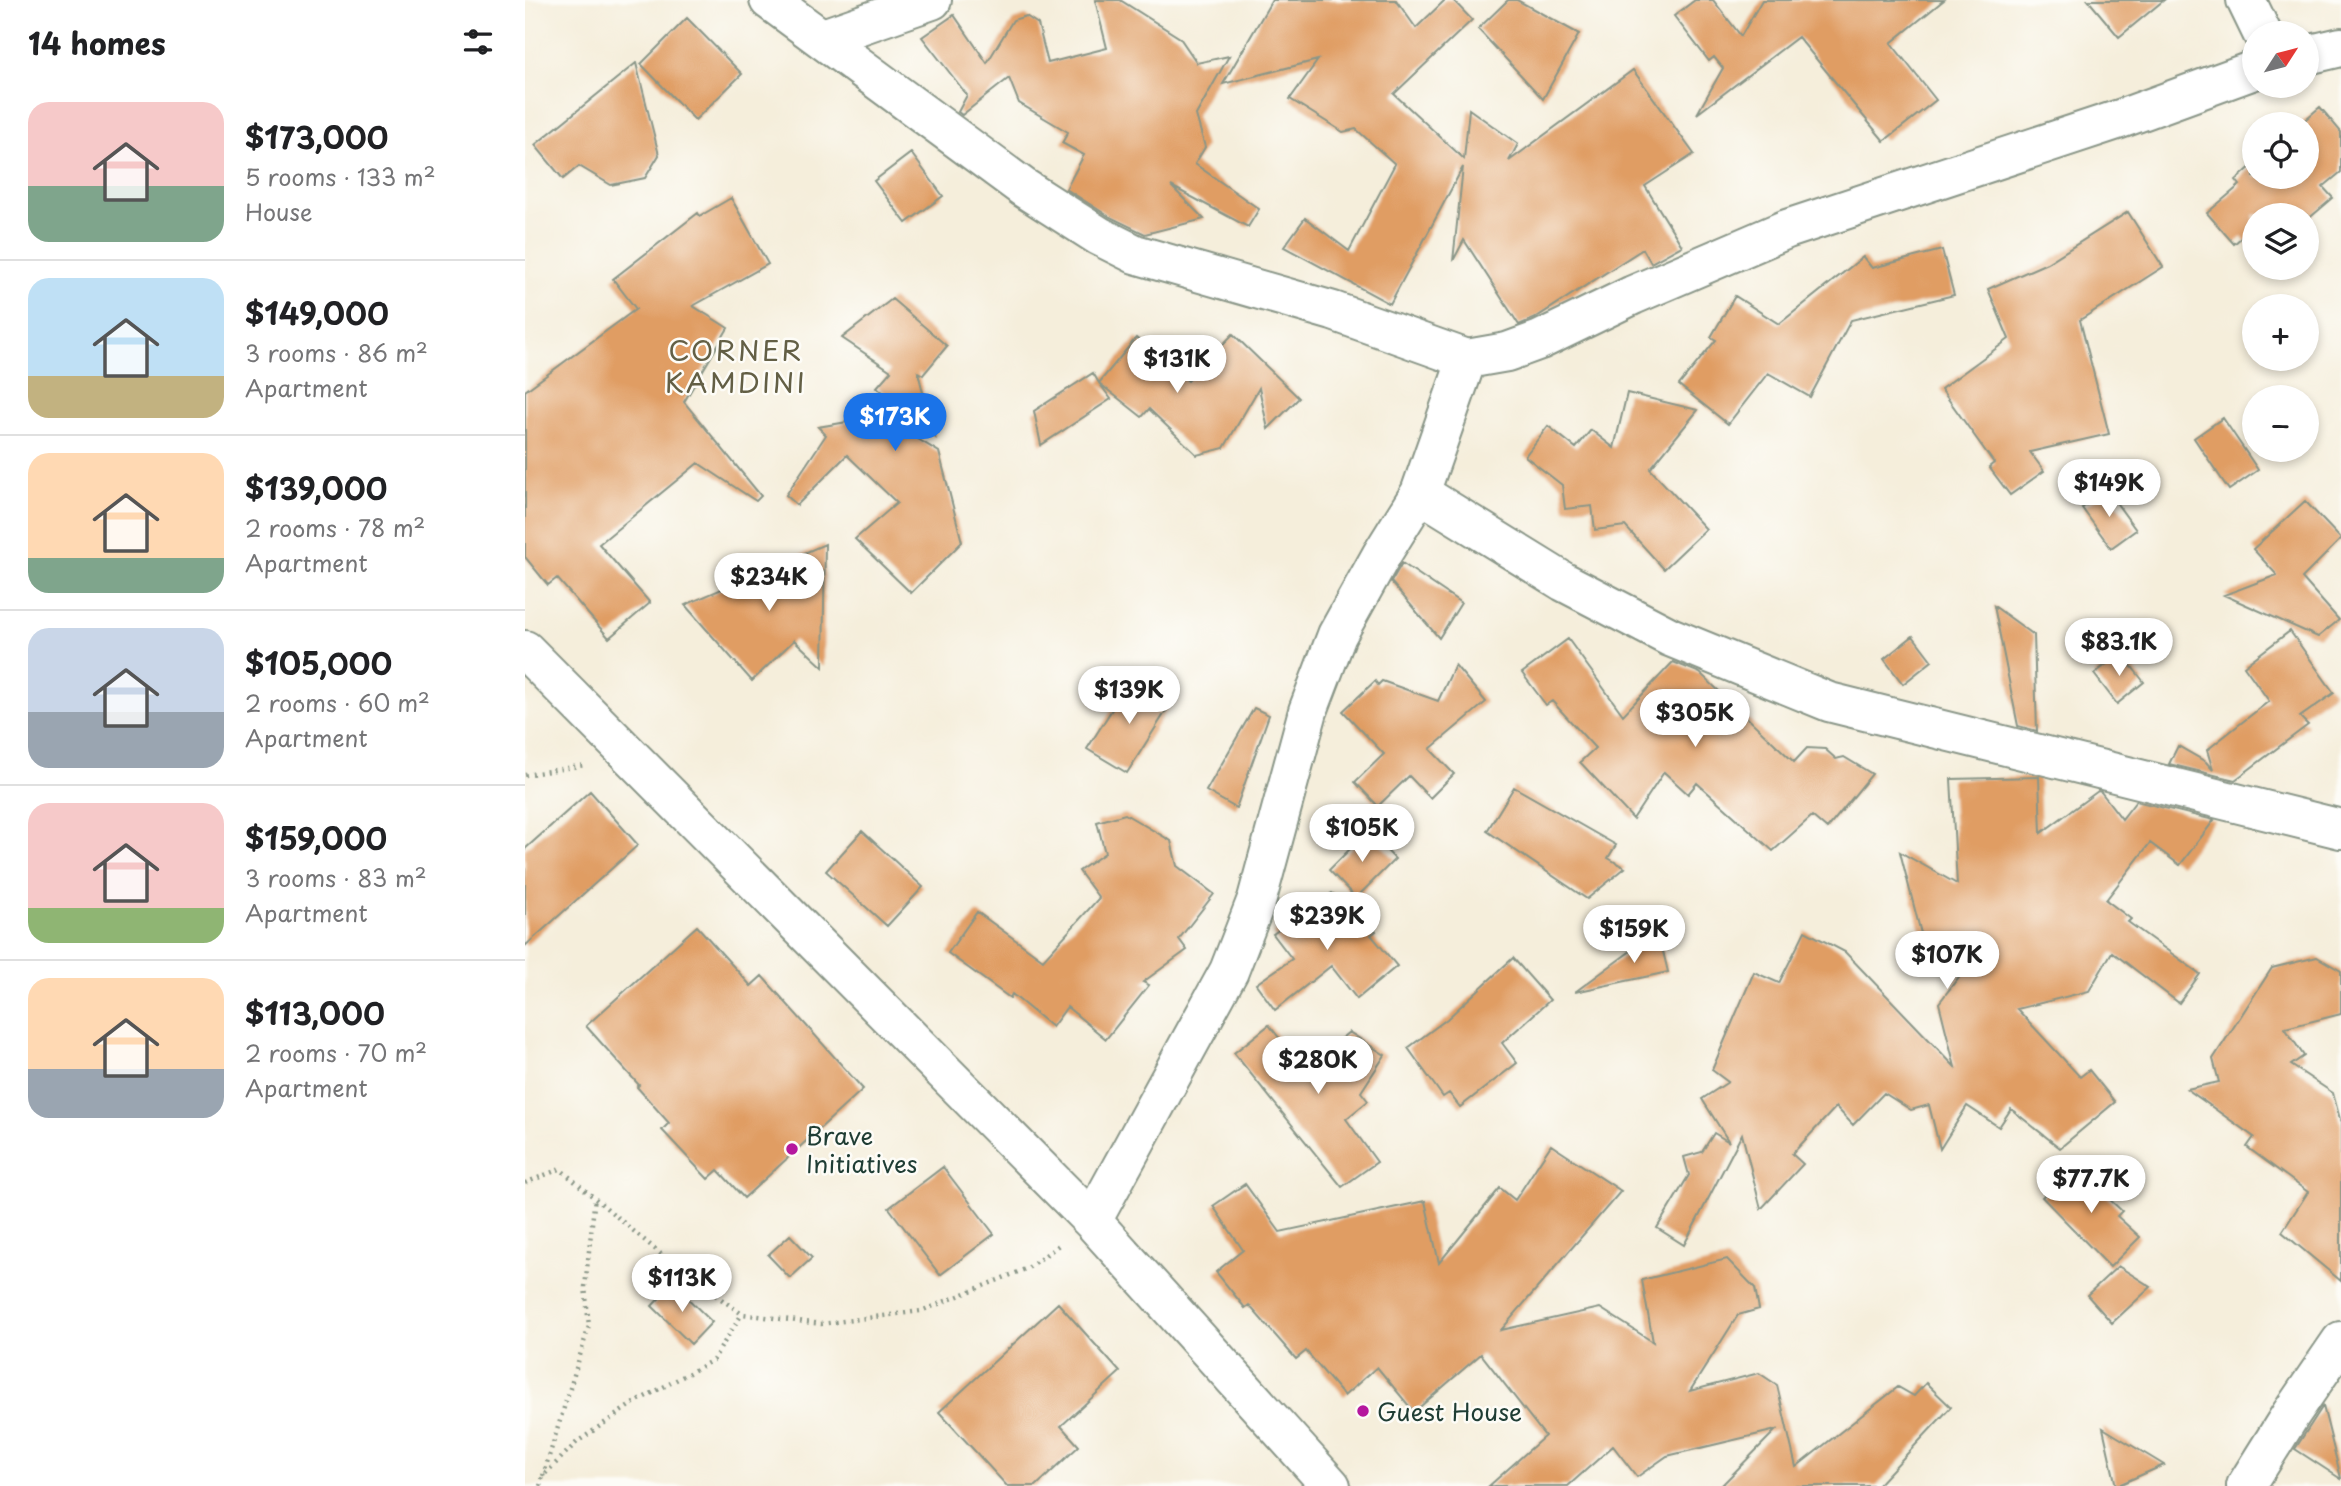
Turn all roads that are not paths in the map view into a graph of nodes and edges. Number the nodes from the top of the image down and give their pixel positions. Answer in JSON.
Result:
{"nodes":[{"id":1,"x":769,"y":0,"type":"edge"},
{"id":2,"x":932,"y":0,"type":"edge"},
{"id":3,"x":2246,"y":0,"type":"edge"},
{"id":4,"x":2256,"y":21,"type":"edge"},
{"id":5,"x":823,"y":38,"type":"junction"},
{"id":6,"x":2341,"y":47,"type":"edge"},
{"id":7,"x":2319,"y":52,"type":"edge"},
{"id":8,"x":2242,"y":74,"type":"edge"},
{"id":9,"x":1467,"y":359,"type":"junction"},
{"id":10,"x":1420,"y":493,"type":"junction"},
{"id":11,"x":525,"y":650,"type":"edge"},
{"id":12,"x":2341,"y":829,"type":"edge"},
{"id":13,"x":1092,"y":1221,"type":"junction"},
{"id":14,"x":2341,"y":1341,"type":"edge"},
{"id":15,"x":1331,"y":1486,"type":"edge"},
{"id":16,"x":2246,"y":1486,"type":"edge"}],
"edges":[{"from":1,"to":5,"type":"street"},
{"from":2,"to":5,"type":"street"},
{"from":3,"to":4,"type":"street"},
{"from":5,"to":9,"type":"street"},
{"from":6,"to":7,"type":"street"},
{"from":8,"to":9,"type":"street"},
{"from":9,"to":10,"type":"street"},
{"from":10,"to":12,"type":"street"},
{"from":10,"to":13,"type":"street"},
{"from":11,"to":13,"type":"street"},
{"from":13,"to":15,"type":"street"},
{"from":14,"to":16,"type":"street"}]}
